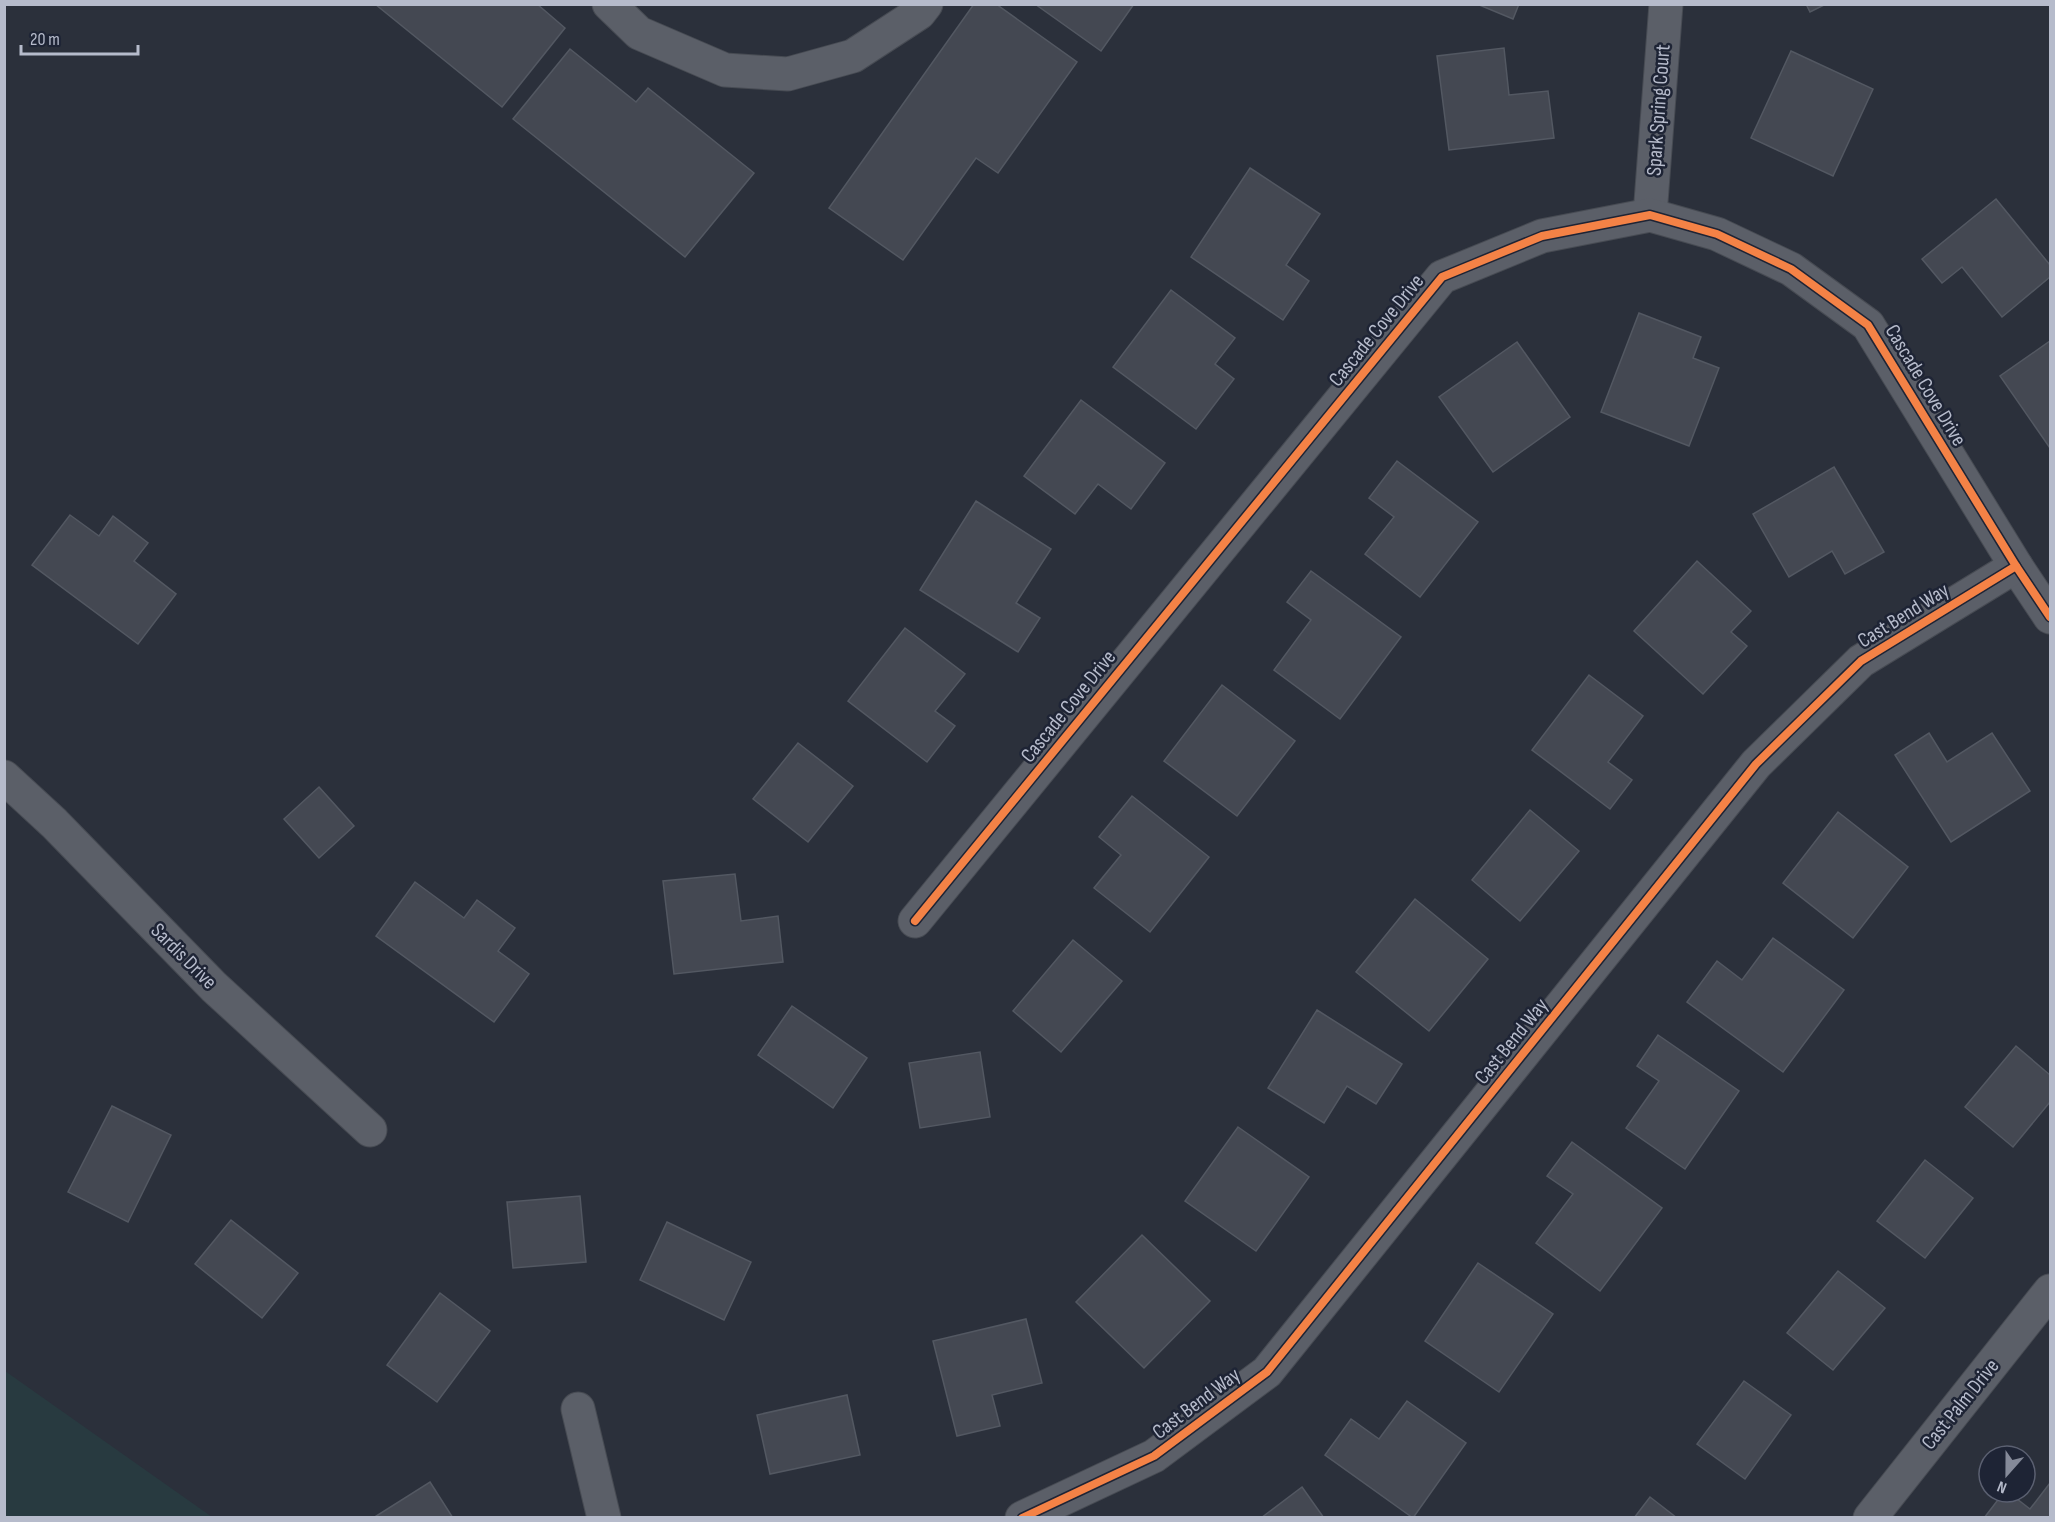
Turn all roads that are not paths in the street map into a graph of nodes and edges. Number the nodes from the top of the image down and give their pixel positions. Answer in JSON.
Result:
{"nodes":[{"id":1,"x":609,"y":4,"type":"edge"},
{"id":2,"x":926,"y":4,"type":"edge"},
{"id":3,"x":1666,"y":4,"type":"edge"},
{"id":4,"x":1650,"y":215,"type":"junction"},
{"id":5,"x":2016,"y":566,"type":"junction"},
{"id":6,"x":2050,"y":617,"type":"edge"},
{"id":7,"x":4,"y":777,"type":"edge"},
{"id":8,"x":915,"y":921,"type":"dead end"},
{"id":9,"x":370,"y":1130,"type":"dead end"},
{"id":10,"x":2050,"y":1291,"type":"edge"},
{"id":11,"x":578,"y":1409,"type":"dead end"},
{"id":12,"x":604,"y":1518,"type":"edge"},
{"id":13,"x":1022,"y":1518,"type":"edge"},
{"id":14,"x":1870,"y":1518,"type":"edge"}],
"edges":[{"from":1,"to":2,"type":"street"},
{"from":3,"to":4,"type":"street","name":"Spark Spring Court"},
{"from":4,"to":5,"type":"street","name":"Cascade Cove Drive"},
{"from":4,"to":8,"type":"street","name":"Cascade Cove Drive"},
{"from":5,"to":6,"type":"street","name":"Cascade Cove Drive"},
{"from":5,"to":13,"type":"street","name":"Cast Bend Way"},
{"from":7,"to":9,"type":"street","name":"Sardis Drive"},
{"from":10,"to":14,"type":"street","name":"Cast Palm Drive"},
{"from":11,"to":12,"type":"street"}]}
